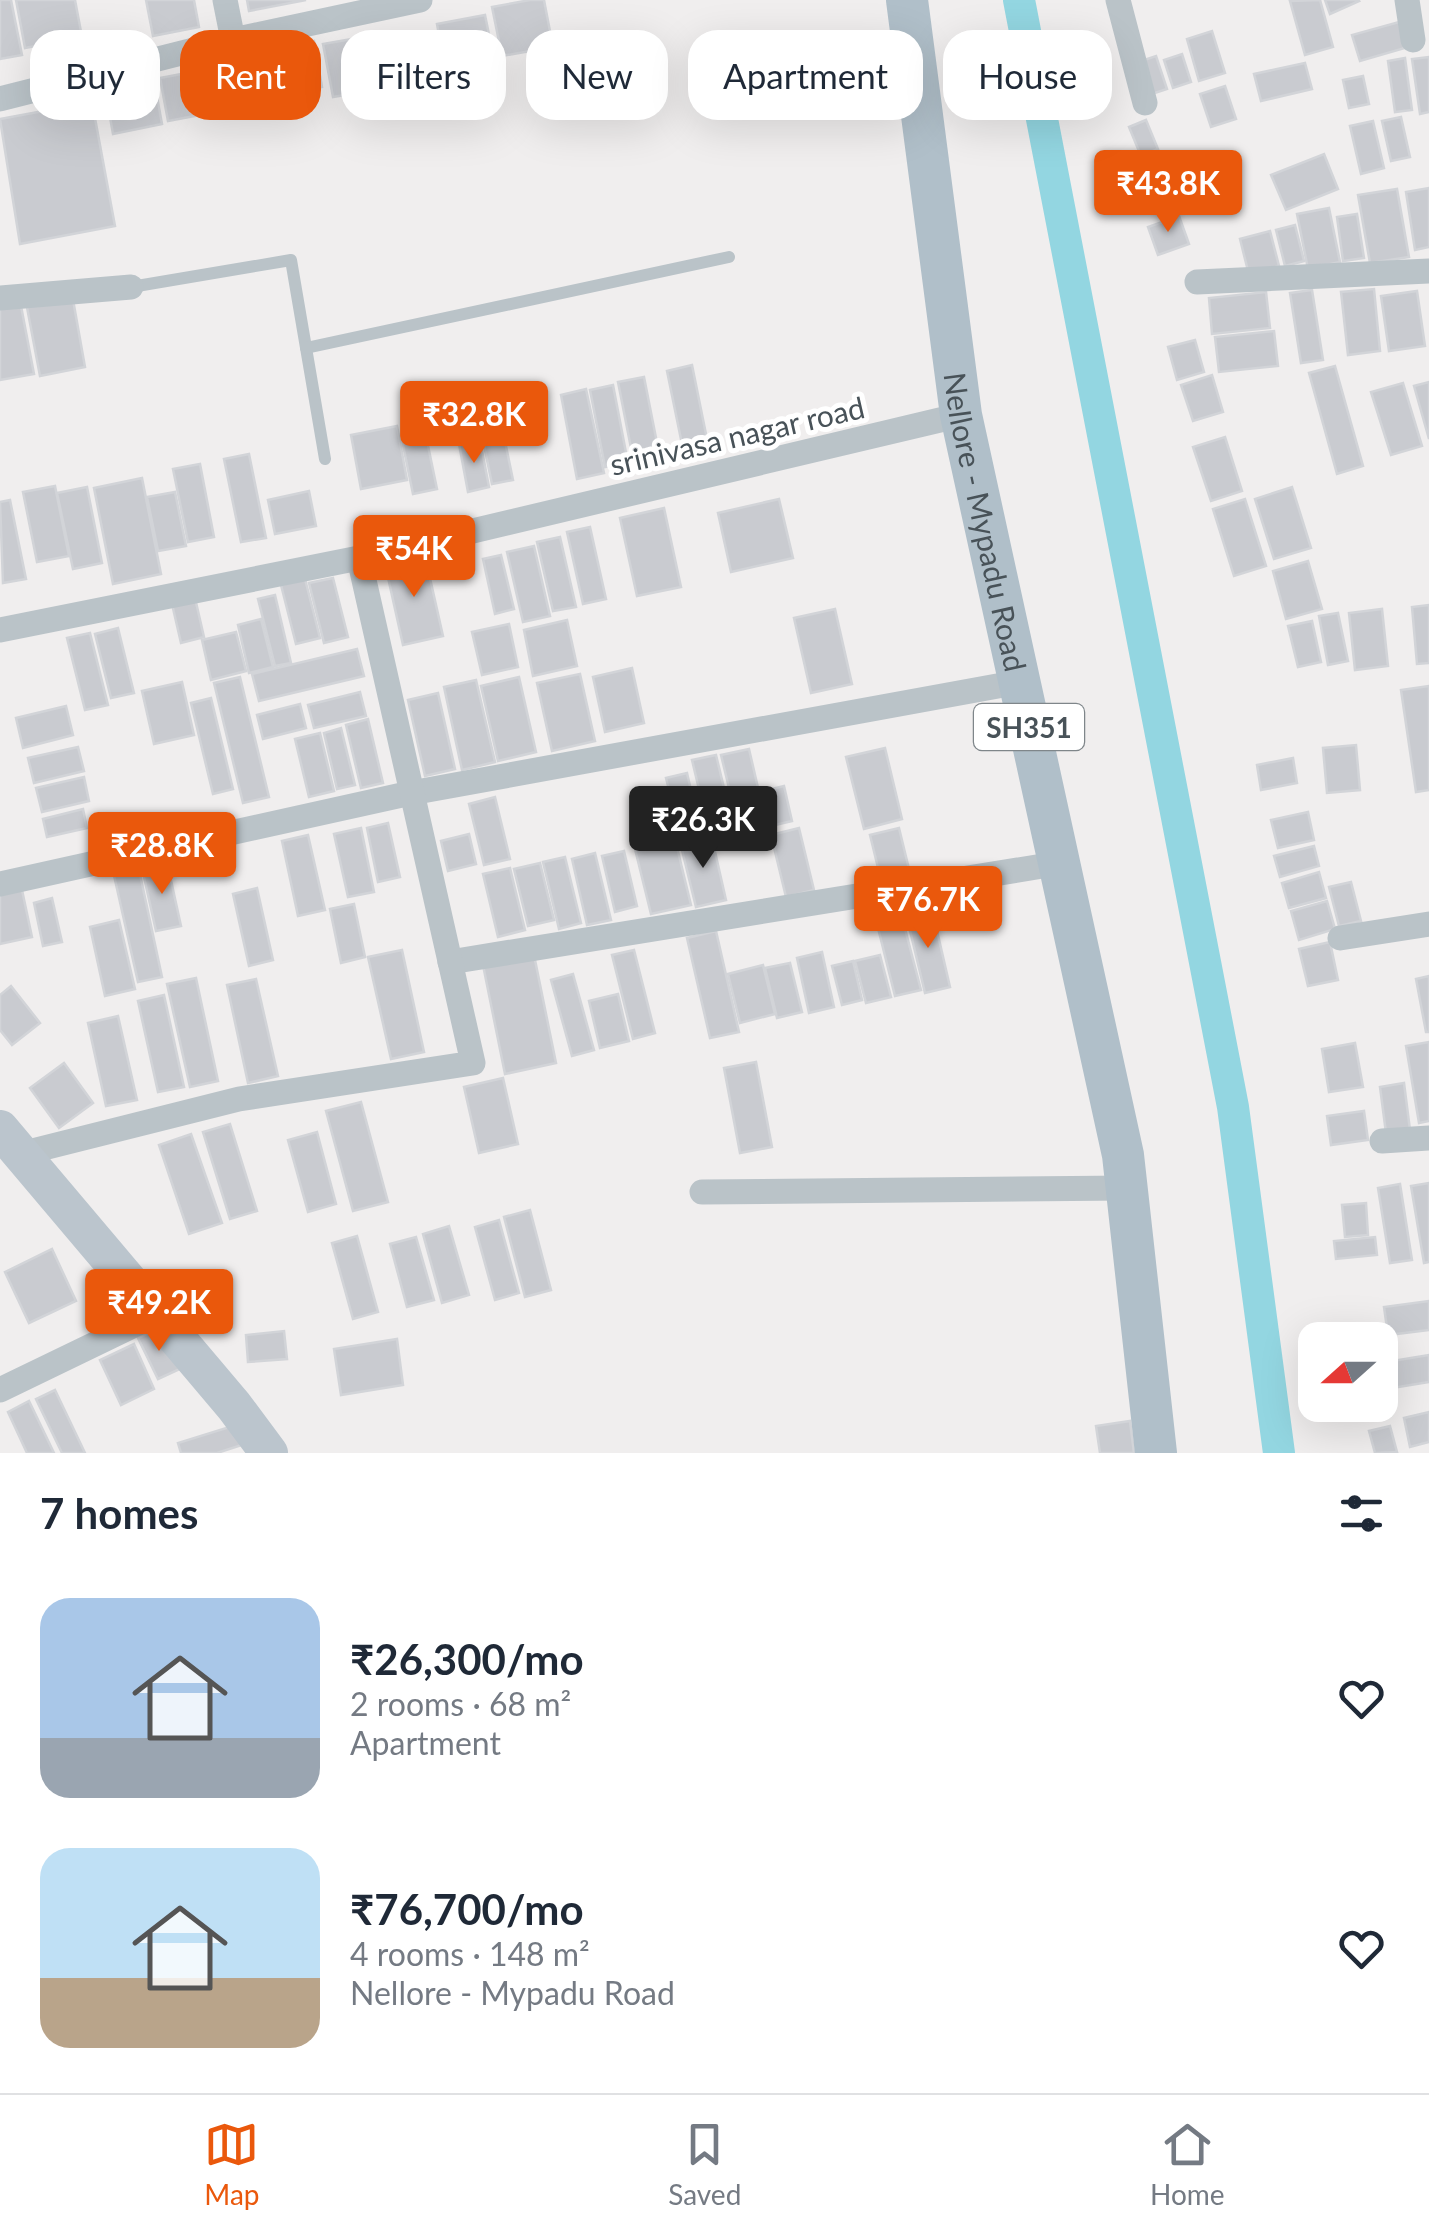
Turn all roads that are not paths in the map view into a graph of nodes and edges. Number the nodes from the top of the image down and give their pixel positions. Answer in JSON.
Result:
{"nodes":[{"id":1,"x":226,"y":0,"type":"edge"},
{"id":2,"x":420,"y":0,"type":"edge"},
{"id":3,"x":907,"y":0,"type":"edge"},
{"id":4,"x":1118,"y":0,"type":"edge"},
{"id":5,"x":1407,"y":0,"type":"edge"},
{"id":6,"x":231,"y":30,"type":"edge"},
{"id":7,"x":280,"y":30,"type":"edge"},
{"id":8,"x":1412,"y":40,"type":"dead end"},
{"id":9,"x":180,"y":53,"type":"edge"},
{"id":10,"x":0,"y":99,"type":"edge"},
{"id":11,"x":1145,"y":103,"type":"dead end"},
{"id":12,"x":730,"y":256,"type":"dead end"},
{"id":13,"x":1429,"y":271,"type":"edge"},
{"id":14,"x":1197,"y":282,"type":"dead end"},
{"id":15,"x":131,"y":286,"type":"joint"},
{"id":16,"x":0,"y":298,"type":"edge"},
{"id":17,"x":306,"y":348,"type":"junction"},
{"id":18,"x":961,"y":414,"type":"junction"},
{"id":19,"x":325,"y":460,"type":"dead end"},
{"id":20,"x":359,"y":558,"type":"junction"},
{"id":21,"x":0,"y":630,"type":"edge"},
{"id":22,"x":1019,"y":682,"type":"junction"},
{"id":23,"x":411,"y":793,"type":"junction"},
{"id":24,"x":1061,"y":863,"type":"junction"},
{"id":25,"x":0,"y":884,"type":"edge"},
{"id":26,"x":1429,"y":924,"type":"edge"},
{"id":27,"x":1340,"y":938,"type":"dead end"},
{"id":28,"x":450,"y":962,"type":"junction"},
{"id":29,"x":1429,"y":1138,"type":"edge"},
{"id":30,"x":12,"y":1141,"type":"edge"},
{"id":31,"x":1382,"y":1141,"type":"dead end"},
{"id":32,"x":1127,"y":1188,"type":"junction"},
{"id":33,"x":702,"y":1192,"type":"dead end"},
{"id":34,"x":155,"y":1314,"type":"junction"},
{"id":35,"x":0,"y":1390,"type":"edge"},
{"id":36,"x":269,"y":1453,"type":"edge"},
{"id":37,"x":1156,"y":1453,"type":"edge"}],
"edges":[{"from":1,"to":6,"type":"street"},
{"from":2,"to":7,"type":"street"},
{"from":3,"to":18,"type":"main road","name":"Nellore - Mypadu Road","number":"SH351"},
{"from":4,"to":11,"type":"street"},
{"from":5,"to":8,"type":"street"},
{"from":9,"to":10,"type":"street"},
{"from":12,"to":17,"type":"lane"},
{"from":13,"to":14,"type":"street"},
{"from":15,"to":16,"type":"street"},
{"from":15,"to":17,"type":"lane"},
{"from":17,"to":19,"type":"lane"},
{"from":18,"to":20,"type":"street","name":"srinivasa nagar road"},
{"from":18,"to":22,"type":"main road","name":"Nellore - Mypadu Road","number":"SH351"},
{"from":20,"to":21,"type":"street","name":"srinivasa nagar road"},
{"from":20,"to":23,"type":"street"},
{"from":22,"to":23,"type":"street"},
{"from":22,"to":24,"type":"main road","name":"Nellore - Mypadu Road","number":"SH351"},
{"from":23,"to":25,"type":"street"},
{"from":23,"to":28,"type":"street"},
{"from":24,"to":28,"type":"street"},
{"from":24,"to":32,"type":"main road","name":"Nellore - Mypadu Road","number":"SH351"},
{"from":26,"to":27,"type":"street"},
{"from":28,"to":30,"type":"street"},
{"from":29,"to":31,"type":"street"},
{"from":30,"to":34,"type":"street"},
{"from":32,"to":33,"type":"street"},
{"from":32,"to":37,"type":"main road","name":"Nellore - Mypadu Road","number":"SH351"},
{"from":34,"to":35,"type":"street"},
{"from":34,"to":36,"type":"street"}]}
